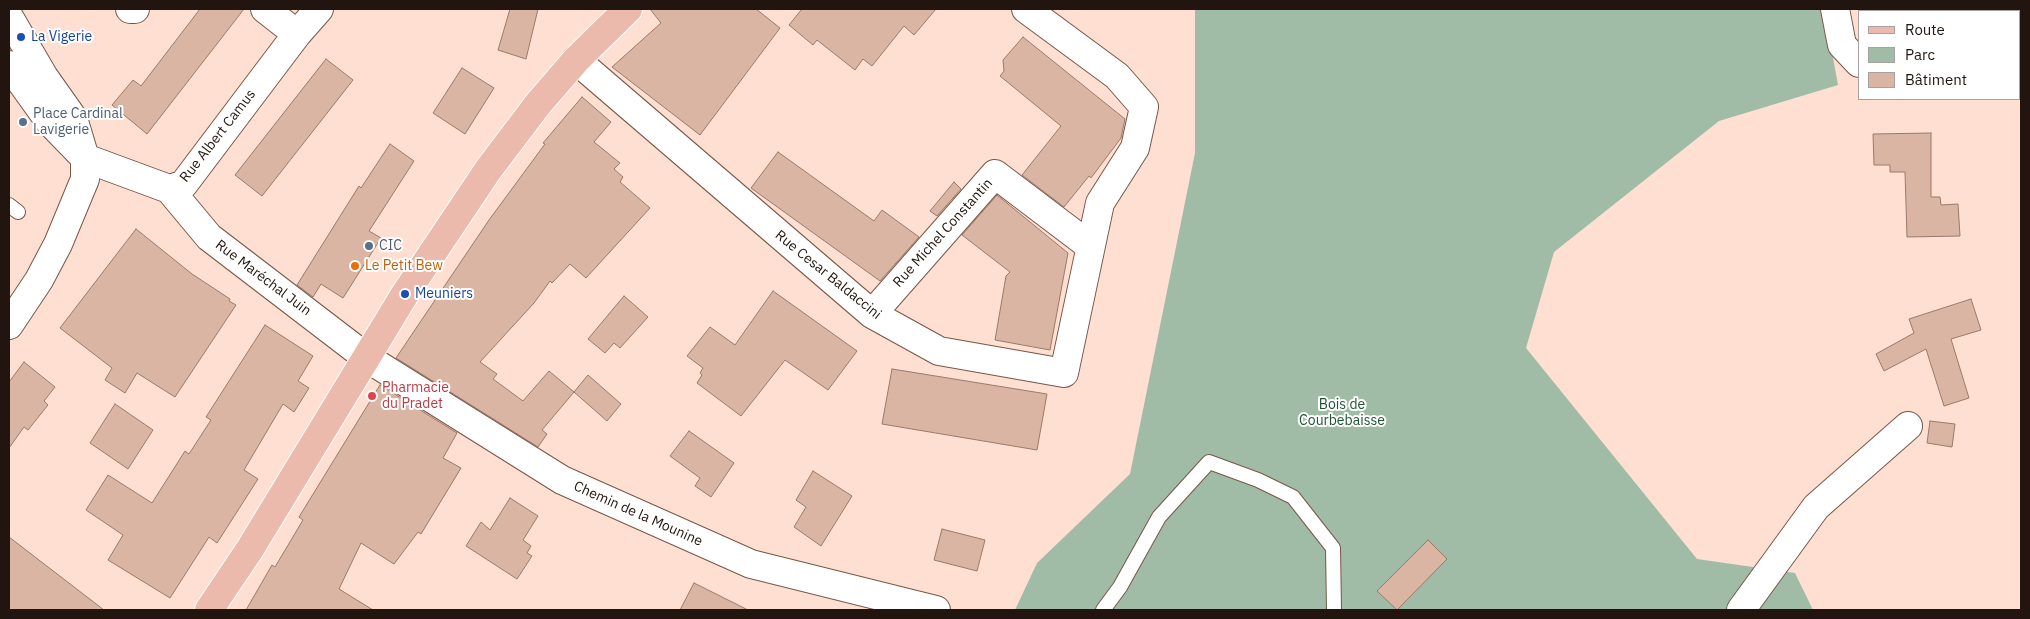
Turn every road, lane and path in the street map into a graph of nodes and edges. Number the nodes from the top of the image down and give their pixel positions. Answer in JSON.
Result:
{"nodes":[{"id":1,"x":130,"y":9,"type":"edge"},
{"id":2,"x":135,"y":9,"type":"edge"},
{"id":3,"x":265,"y":9,"type":"edge"},
{"id":4,"x":319,"y":9,"type":"edge"},
{"id":5,"x":628,"y":9,"type":"edge"},
{"id":6,"x":1026,"y":9,"type":"edge"},
{"id":7,"x":1835,"y":9,"type":"edge"},
{"id":8,"x":9,"y":17,"type":"edge"},
{"id":9,"x":297,"y":34,"type":"junction"},
{"id":10,"x":576,"y":60,"type":"junction"},
{"id":11,"x":1858,"y":62,"type":"edge"},
{"id":12,"x":9,"y":65,"type":"edge"},
{"id":13,"x":84,"y":158,"type":"junction"},
{"id":14,"x":169,"y":189,"type":"junction"},
{"id":15,"x":1090,"y":246,"type":"junction"},
{"id":16,"x":872,"y":314,"type":"junction"},
{"id":17,"x":9,"y":324,"type":"edge"},
{"id":18,"x":366,"y":358,"type":"junction"},
{"id":19,"x":1908,"y":426,"type":"dead end"},
{"id":20,"x":209,"y":610,"type":"edge"},
{"id":21,"x":936,"y":610,"type":"edge"},
{"id":22,"x":1103,"y":610,"type":"edge"},
{"id":23,"x":1334,"y":610,"type":"edge"},
{"id":24,"x":1741,"y":610,"type":"edge"}],
"edges":[{"from":1,"to":2,"type":"street"},
{"from":3,"to":9,"type":"street"},
{"from":4,"to":9,"type":"street","name":"Rue Albert Camus"},
{"from":5,"to":10,"type":"main road"},
{"from":6,"to":15,"type":"street"},
{"from":7,"to":11,"type":"street"},
{"from":8,"to":13,"type":"street"},
{"from":9,"to":14,"type":"street","name":"Rue Albert Camus"},
{"from":10,"to":16,"type":"street","name":"Rue Cesar Baldaccini"},
{"from":10,"to":18,"type":"main road"},
{"from":12,"to":13,"type":"street"},
{"from":13,"to":14,"type":"street","name":"Rue Albert Camus"},
{"from":13,"to":17,"type":"street"},
{"from":14,"to":18,"type":"street","name":"Rue Maréchal Juin"},
{"from":15,"to":16,"type":"street","name":"Rue Michel Constantin"},
{"from":15,"to":16,"type":"street","name":"Rue Cesar Baldaccini"},
{"from":18,"to":20,"type":"main road"},
{"from":18,"to":21,"type":"street","name":"Chemin de la Mounine"},
{"from":19,"to":24,"type":"street"},
{"from":22,"to":23,"type":"lane"}]}
